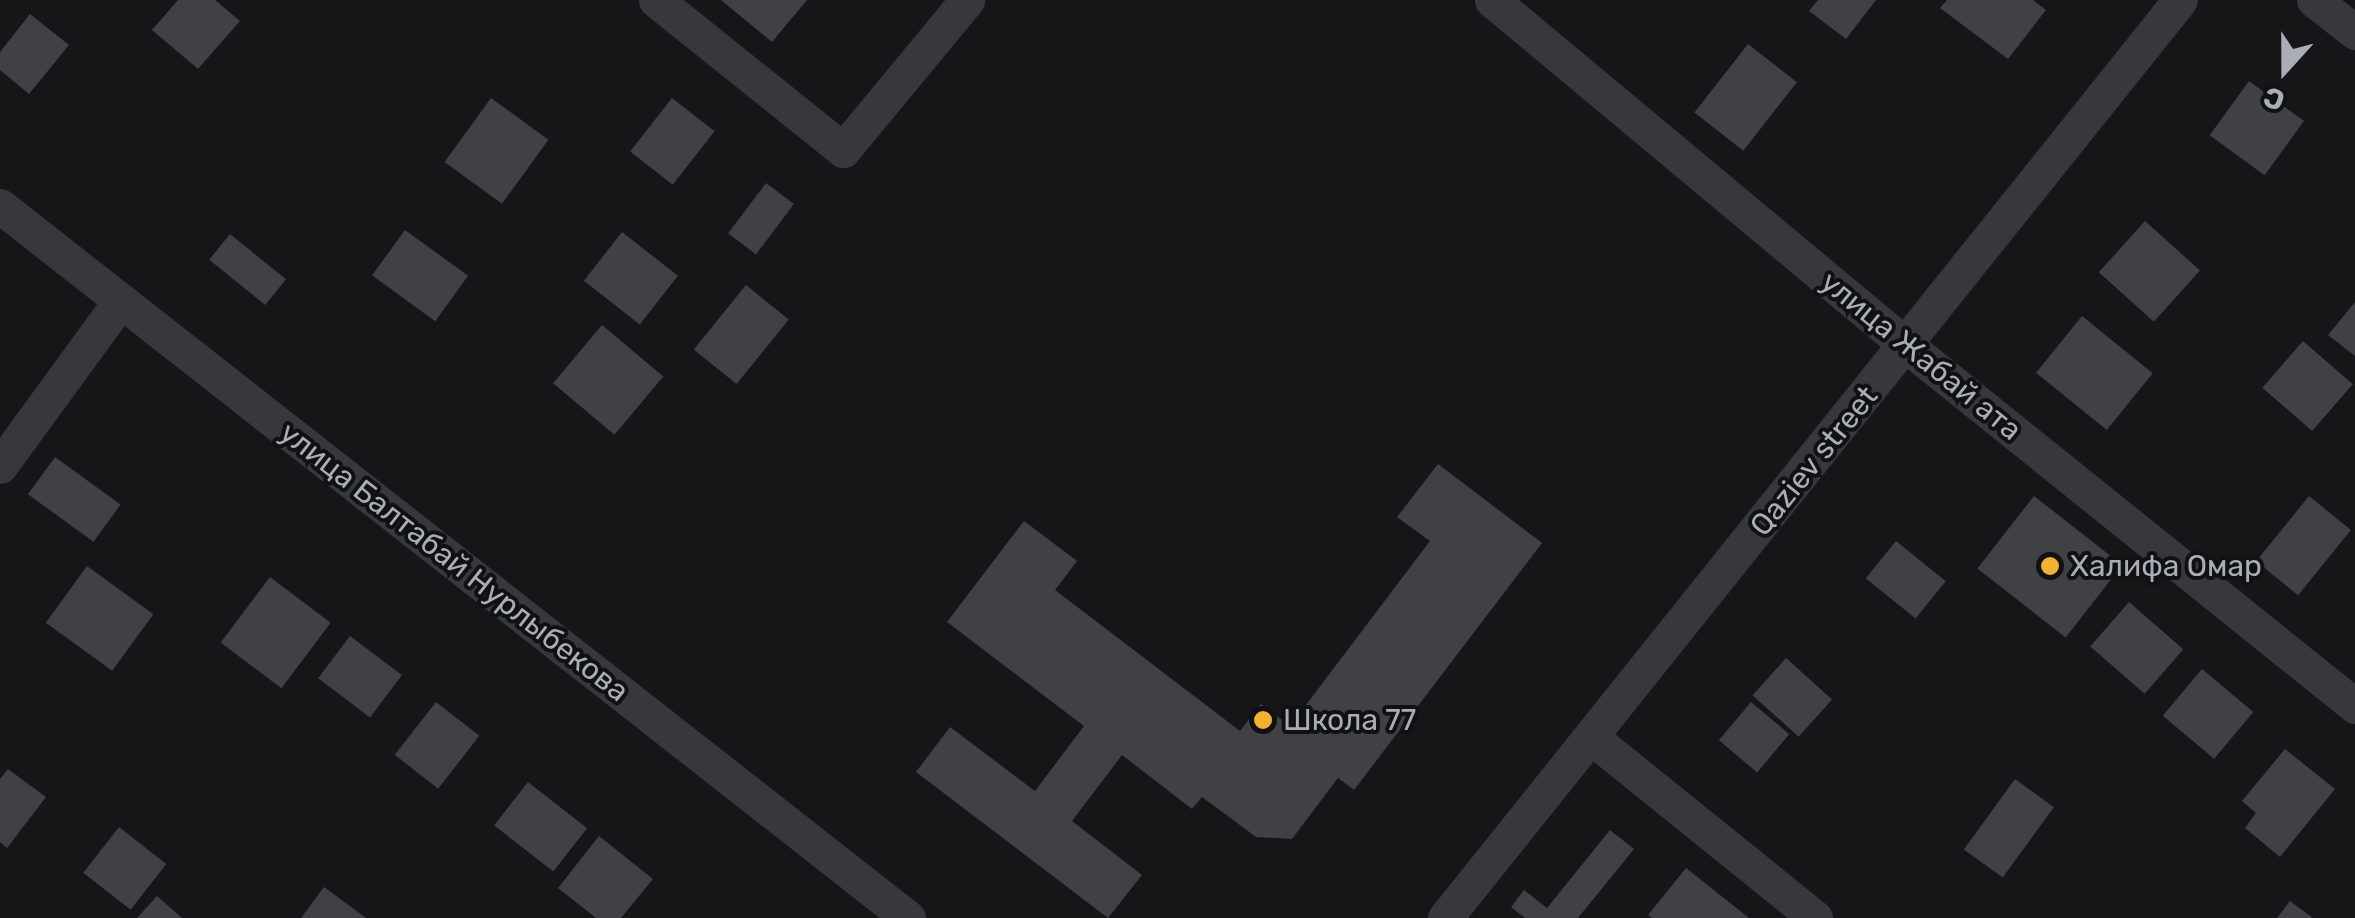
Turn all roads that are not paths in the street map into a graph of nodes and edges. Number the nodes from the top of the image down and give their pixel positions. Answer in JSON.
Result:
{"nodes":[{"id":1,"x":656,"y":0,"type":"edge"},
{"id":2,"x":968,"y":0,"type":"edge"},
{"id":3,"x":1492,"y":0,"type":"edge"},
{"id":4,"x":2180,"y":0,"type":"edge"},
{"id":5,"x":2314,"y":0,"type":"edge"},
{"id":6,"x":2355,"y":32,"type":"edge"},
{"id":7,"x":0,"y":206,"type":"edge"},
{"id":8,"x":121,"y":300,"type":"junction"},
{"id":9,"x":1907,"y":346,"type":"junction"},
{"id":10,"x":0,"y":466,"type":"edge"},
{"id":11,"x":2355,"y":706,"type":"edge"},
{"id":12,"x":1591,"y":737,"type":"junction"},
{"id":13,"x":908,"y":918,"type":"edge"},
{"id":14,"x":1445,"y":918,"type":"edge"},
{"id":15,"x":1816,"y":918,"type":"edge"}],
"edges":[{"from":1,"to":2,"type":"street"},
{"from":3,"to":9,"type":"street","name":"улица Жабай ата"},
{"from":4,"to":9,"type":"street","name":"Qaziev street"},
{"from":5,"to":6,"type":"street"},
{"from":7,"to":8,"type":"street","name":"улица Балтабай Нурлыбекова"},
{"from":8,"to":10,"type":"street"},
{"from":8,"to":13,"type":"street","name":"улица Балтабай Нурлыбекова"},
{"from":9,"to":11,"type":"street","name":"улица Жабай ата"},
{"from":9,"to":12,"type":"street","name":"Qaziev street"},
{"from":12,"to":14,"type":"street","name":"Qaziev street"},
{"from":12,"to":15,"type":"street"}]}
